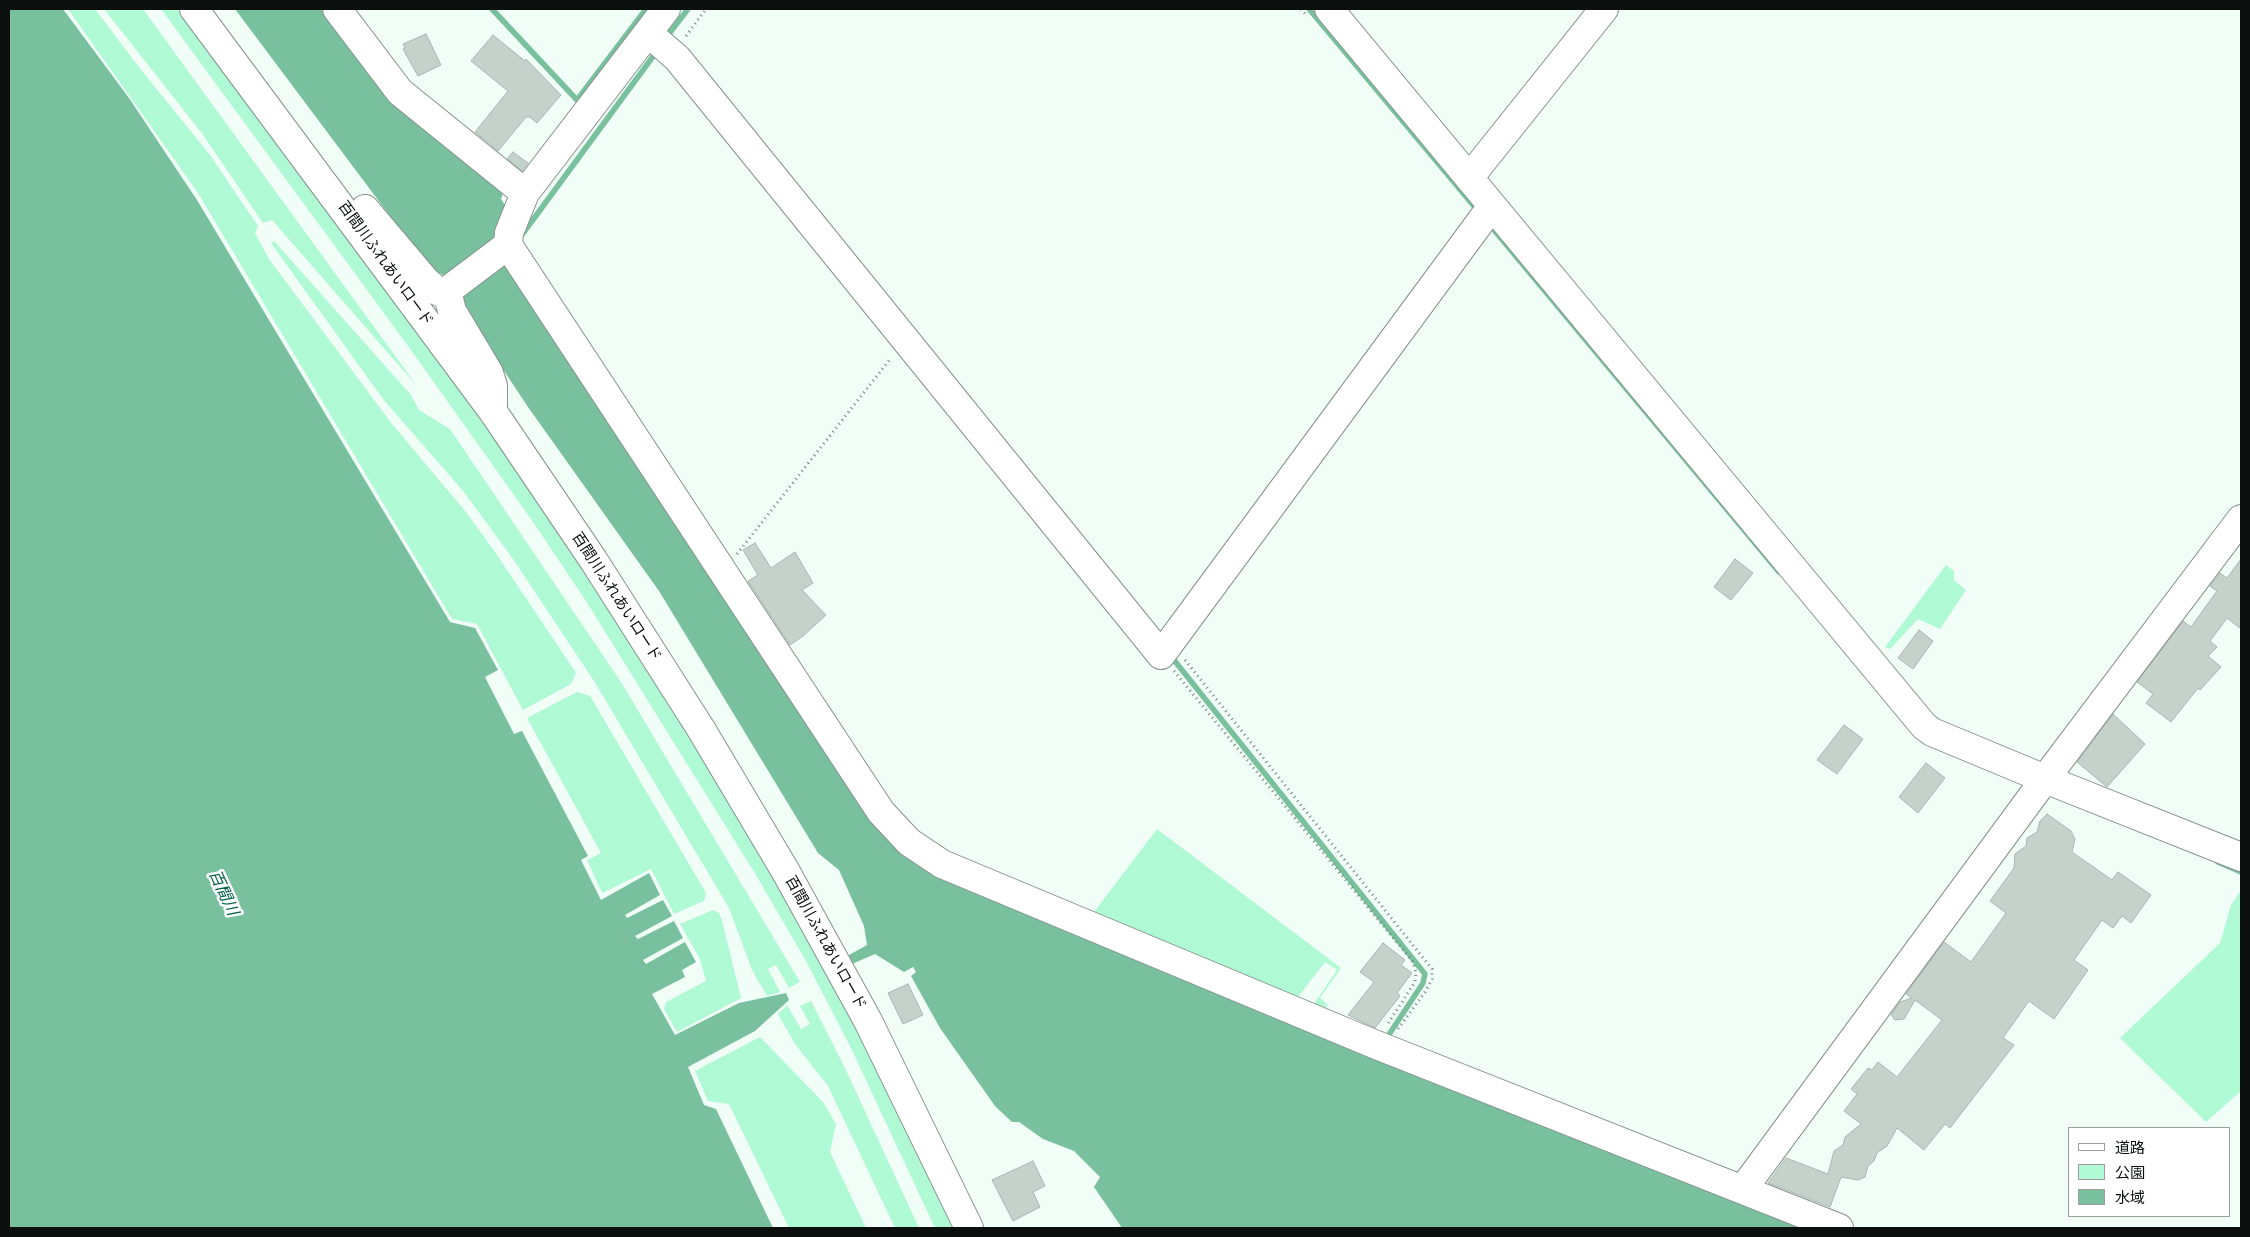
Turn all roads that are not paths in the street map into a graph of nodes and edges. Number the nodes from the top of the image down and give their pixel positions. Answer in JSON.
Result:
{"nodes":[{"id":1,"x":194,"y":9,"type":"edge"},
{"id":2,"x":337,"y":9,"type":"edge"},
{"id":3,"x":666,"y":9,"type":"edge"},
{"id":4,"x":1329,"y":9,"type":"edge"},
{"id":5,"x":1604,"y":9,"type":"edge"},
{"id":6,"x":658,"y":42,"type":"junction"},
{"id":7,"x":1469,"y":178,"type":"junction"},
{"id":8,"x":326,"y":185,"type":"junction"},
{"id":9,"x":525,"y":193,"type":"junction"},
{"id":10,"x":1486,"y":214,"type":"junction"},
{"id":11,"x":506,"y":247,"type":"junction"},
{"id":12,"x":450,"y":292,"type":"junction"},
{"id":13,"x":494,"y":413,"type":"junction"},
{"id":14,"x":2241,"y":520,"type":"edge"},
{"id":15,"x":2040,"y":786,"type":"junction"},
{"id":16,"x":2241,"y":857,"type":"edge"},
{"id":17,"x":1743,"y":1190,"type":"junction"},
{"id":18,"x":969,"y":1228,"type":"edge"},
{"id":19,"x":1839,"y":1228,"type":"edge"}],
"edges":[{"from":1,"to":8,"type":"street","name":"百間川ふれあいロード"},
{"from":2,"to":9,"type":"street"},
{"from":3,"to":6,"type":"street"},
{"from":4,"to":7,"type":"street"},
{"from":5,"to":7,"type":"street"},
{"from":6,"to":9,"type":"street"},
{"from":6,"to":10,"type":"street"},
{"from":7,"to":10,"type":"street"},
{"from":8,"to":12,"type":"street"},
{"from":8,"to":13,"type":"street","name":"百間川ふれあいロード"},
{"from":9,"to":11,"type":"street"},
{"from":10,"to":15,"type":"street"},
{"from":11,"to":12,"type":"street"},
{"from":11,"to":17,"type":"street"},
{"from":12,"to":13,"type":"street"},
{"from":13,"to":18,"type":"street","name":"百間川ふれあいロード"},
{"from":14,"to":15,"type":"street"},
{"from":15,"to":16,"type":"street"},
{"from":15,"to":17,"type":"street"},
{"from":17,"to":19,"type":"street"}]}
